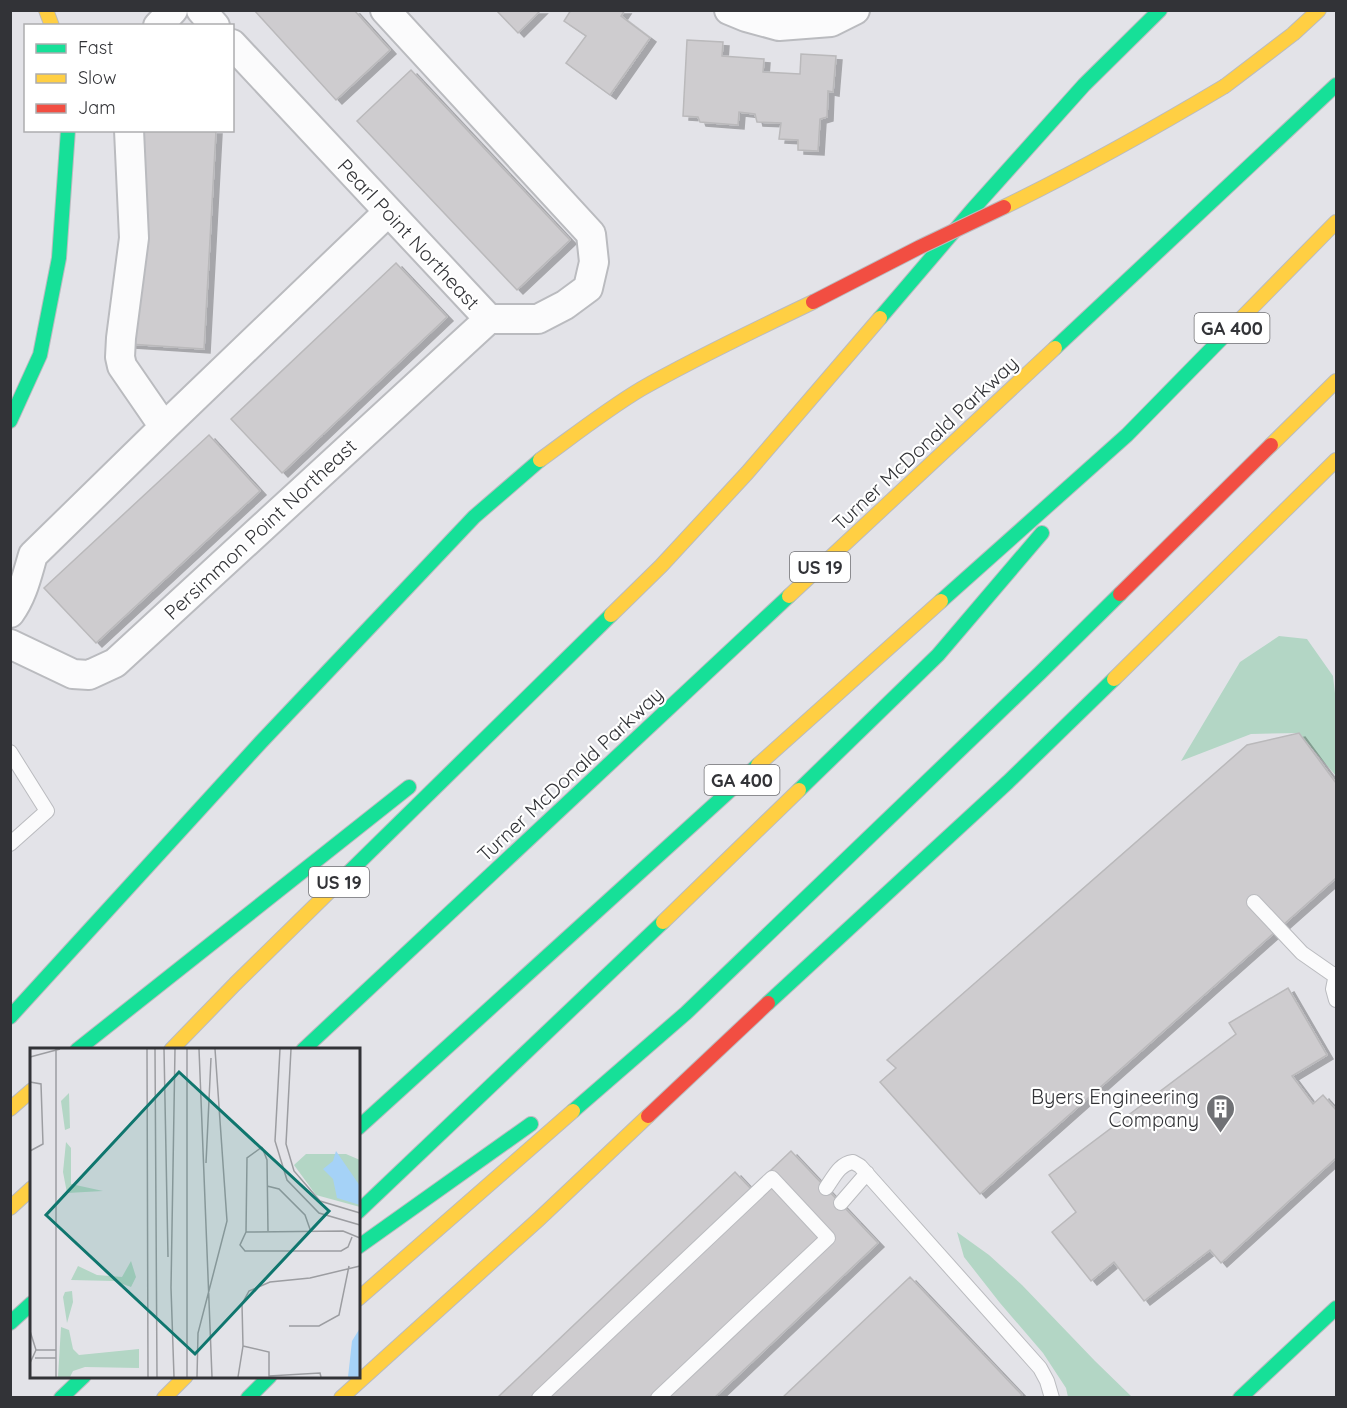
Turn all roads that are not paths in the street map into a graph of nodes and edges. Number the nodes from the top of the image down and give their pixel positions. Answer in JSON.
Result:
{"nodes":[{"id":1,"x":173,"y":10,"type":"edge"},
{"id":2,"x":201,"y":10,"type":"edge"},
{"id":3,"x":385,"y":10,"type":"edge"},
{"id":4,"x":729,"y":10,"type":"edge"},
{"id":5,"x":855,"y":10,"type":"edge"},
{"id":6,"x":1160,"y":10,"type":"edge"},
{"id":7,"x":1318,"y":10,"type":"edge"},
{"id":8,"x":160,"y":24,"type":"edge"},
{"id":9,"x":213,"y":24,"type":"edge"},
{"id":10,"x":234,"y":46,"type":"edge"},
{"id":11,"x":1336,"y":85,"type":"edge"},
{"id":12,"x":68,"y":132,"type":"edge"},
{"id":13,"x":129,"y":132,"type":"edge"},
{"id":14,"x":388,"y":212,"type":"junction"},
{"id":15,"x":1336,"y":222,"type":"edge"},
{"id":16,"x":489,"y":319,"type":"junction"},
{"id":17,"x":1336,"y":381,"type":"edge"},
{"id":18,"x":10,"y":421,"type":"edge"},
{"id":19,"x":164,"y":427,"type":"junction"},
{"id":20,"x":1126,"y":435,"type":"junction"},
{"id":21,"x":1336,"y":459,"type":"edge"},
{"id":22,"x":10,"y":612,"type":"edge"},
{"id":23,"x":10,"y":644,"type":"edge"},
{"id":24,"x":508,"y":716,"type":"junction"},
{"id":25,"x":10,"y":752,"type":"edge"},
{"id":26,"x":443,"y":761,"type":"dead end"},
{"id":27,"x":424,"y":776,"type":"dead end"},
{"id":28,"x":10,"y":844,"type":"edge"},
{"id":29,"x":1254,"y":902,"type":"dead end"},
{"id":30,"x":1336,"y":975,"type":"edge"},
{"id":31,"x":1336,"y":1000,"type":"edge"},
{"id":32,"x":686,"y":1013,"type":"junction"},
{"id":33,"x":10,"y":1017,"type":"edge"},
{"id":34,"x":80,"y":1048,"type":"edge"},
{"id":35,"x":173,"y":1048,"type":"edge"},
{"id":36,"x":305,"y":1048,"type":"edge"},
{"id":37,"x":30,"y":1092,"type":"edge"},
{"id":38,"x":570,"y":1095,"type":"dead end"},
{"id":39,"x":10,"y":1109,"type":"edge"},
{"id":40,"x":541,"y":1116,"type":"dead end"},
{"id":41,"x":360,"y":1126,"type":"edge"},
{"id":42,"x":867,"y":1173,"type":"junction"},
{"id":43,"x":826,"y":1188,"type":"dead end"},
{"id":44,"x":30,"y":1190,"type":"edge"},
{"id":45,"x":841,"y":1203,"type":"dead end"},
{"id":46,"x":10,"y":1208,"type":"edge"},
{"id":47,"x":360,"y":1210,"type":"edge"},
{"id":48,"x":360,"y":1246,"type":"edge"},
{"id":49,"x":360,"y":1297,"type":"edge"},
{"id":50,"x":30,"y":1305,"type":"edge"},
{"id":51,"x":1336,"y":1308,"type":"edge"},
{"id":52,"x":10,"y":1323,"type":"edge"},
{"id":53,"x":83,"y":1378,"type":"edge"},
{"id":54,"x":185,"y":1378,"type":"edge"},
{"id":55,"x":269,"y":1378,"type":"edge"},
{"id":56,"x":61,"y":1398,"type":"edge"},
{"id":57,"x":164,"y":1398,"type":"edge"},
{"id":58,"x":248,"y":1398,"type":"edge"},
{"id":59,"x":341,"y":1398,"type":"edge"},
{"id":60,"x":539,"y":1398,"type":"edge"},
{"id":61,"x":658,"y":1398,"type":"edge"},
{"id":62,"x":1052,"y":1398,"type":"edge"},
{"id":63,"x":1240,"y":1398,"type":"edge"}],
"edges":[{"from":1,"to":8,"type":"street"},
{"from":2,"to":9,"type":"street"},
{"from":3,"to":16,"type":"street","name":"Pearl Point Northeast"},
{"from":4,"to":5,"type":"street"},
{"from":6,"to":24,"type":"main road","number":"US 19"},
{"from":7,"to":33,"type":"main road","bridge":true},
{"from":10,"to":14,"type":"street","name":"Pearl Point Northeast"},
{"from":11,"to":36,"type":"main road","name":"Turner McDonald Parkway","number":"US 19"},
{"from":12,"to":18,"type":"main road"},
{"from":13,"to":19,"type":"street"},
{"from":14,"to":16,"type":"street","name":"Pearl Point Northeast"},
{"from":14,"to":19,"type":"street"},
{"from":15,"to":20,"type":"main road","number":"GA 400"},
{"from":16,"to":23,"type":"street","name":"Persimmon Point Northeast"},
{"from":17,"to":32,"type":"main road"},
{"from":19,"to":22,"type":"street"},
{"from":20,"to":41,"type":"main road","number":"GA 400"},
{"from":20,"to":47,"type":"main road"},
{"from":21,"to":59,"type":"main road"},
{"from":24,"to":26,"type":"main road"},
{"from":24,"to":35,"type":"main road","number":"US 19"},
{"from":25,"to":28,"type":"lane"},
{"from":27,"to":34,"type":"main road"},
{"from":29,"to":30,"type":"lane"},
{"from":30,"to":31,"type":"lane"},
{"from":32,"to":38,"type":"main road"},
{"from":32,"to":49,"type":"main road"},
{"from":37,"to":39,"type":"main road"},
{"from":40,"to":48,"type":"main road"},
{"from":42,"to":43,"type":"lane"},
{"from":42,"to":45,"type":"lane"},
{"from":42,"to":62,"type":"lane"},
{"from":44,"to":46,"type":"main road"},
{"from":50,"to":52,"type":"main road"},
{"from":51,"to":63,"type":"main road"},
{"from":53,"to":56,"type":"main road"},
{"from":54,"to":57,"type":"main road"},
{"from":55,"to":58,"type":"main road"},
{"from":60,"to":61,"type":"lane"}]}
